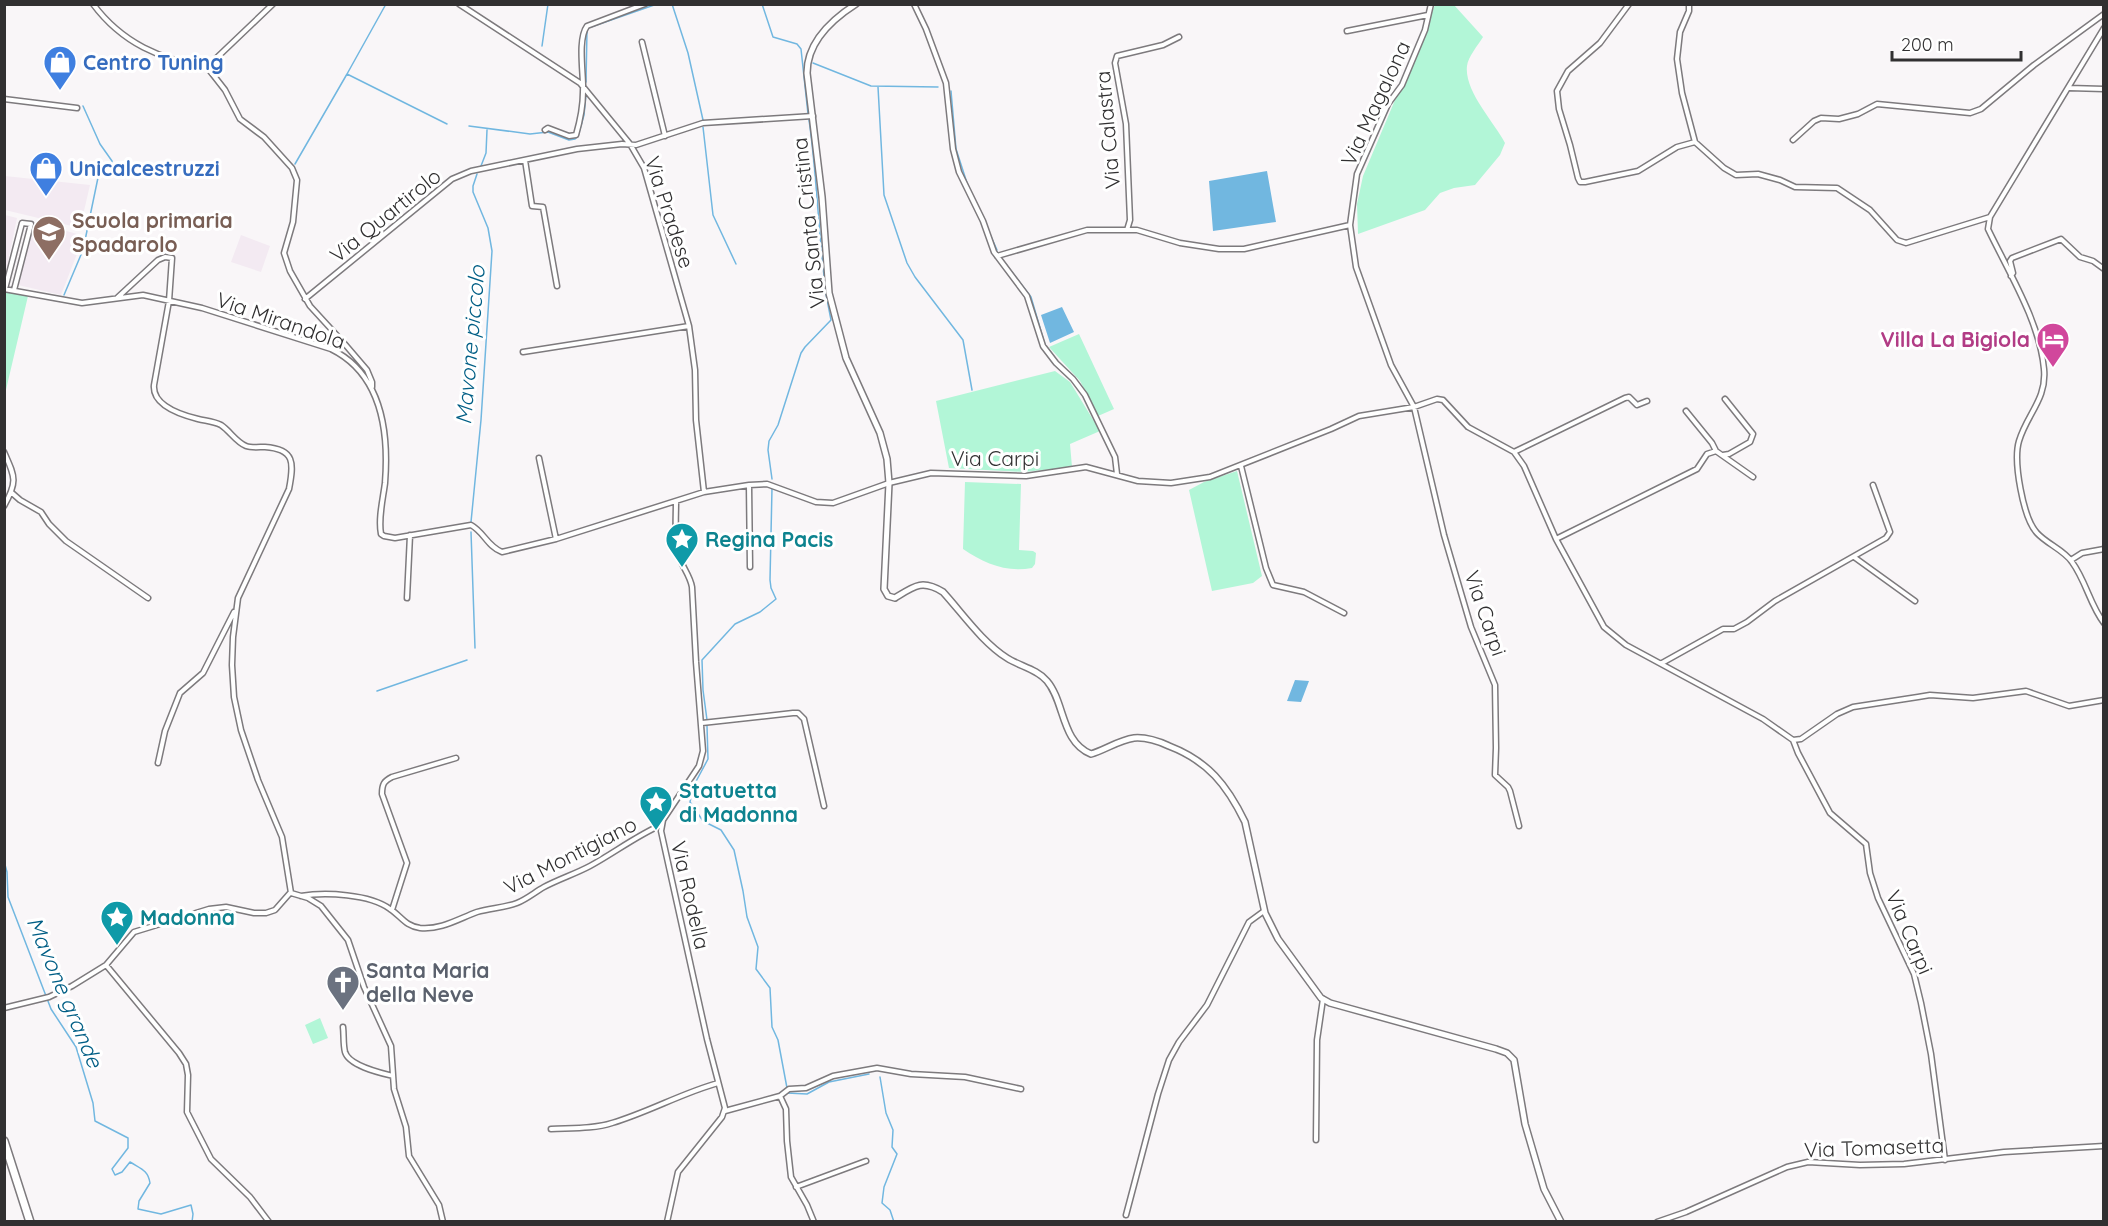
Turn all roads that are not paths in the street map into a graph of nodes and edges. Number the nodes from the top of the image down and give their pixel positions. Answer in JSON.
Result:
{"nodes":[{"id":1,"x":93,"y":4,"type":"edge"},
{"id":2,"x":273,"y":4,"type":"edge"},
{"id":3,"x":459,"y":4,"type":"edge"},
{"id":4,"x":645,"y":4,"type":"edge"},
{"id":5,"x":856,"y":4,"type":"edge"},
{"id":6,"x":914,"y":4,"type":"edge"},
{"id":7,"x":1431,"y":4,"type":"edge"},
{"id":8,"x":1629,"y":4,"type":"edge"},
{"id":9,"x":1689,"y":4,"type":"edge"},
{"id":10,"x":2103,"y":14,"type":"edge"},
{"id":11,"x":1428,"y":15,"type":"junction"},
{"id":12,"x":2103,"y":28,"type":"edge"},
{"id":13,"x":1347,"y":31,"type":"dead end"},
{"id":14,"x":1179,"y":37,"type":"dead end"},
{"id":15,"x":642,"y":42,"type":"dead end"},
{"id":16,"x":207,"y":67,"type":"junction"},
{"id":17,"x":583,"y":86,"type":"junction"},
{"id":18,"x":2069,"y":88,"type":"junction"},
{"id":19,"x":2103,"y":89,"type":"edge"},
{"id":20,"x":4,"y":99,"type":"edge"},
{"id":21,"x":77,"y":108,"type":"dead end"},
{"id":22,"x":813,"y":116,"type":"junction"},
{"id":23,"x":545,"y":130,"type":"dead end"},
{"id":24,"x":665,"y":136,"type":"junction"},
{"id":25,"x":1792,"y":140,"type":"dead end"},
{"id":26,"x":1695,"y":142,"type":"junction"},
{"id":27,"x":630,"y":144,"type":"junction"},
{"id":28,"x":525,"y":160,"type":"junction"},
{"id":29,"x":1990,"y":217,"type":"junction"},
{"id":30,"x":1350,"y":225,"type":"junction"},
{"id":31,"x":1127,"y":230,"type":"junction"},
{"id":32,"x":997,"y":256,"type":"junction"},
{"id":33,"x":2103,"y":269,"type":"edge"},
{"id":34,"x":2010,"y":276,"type":"junction"},
{"id":35,"x":557,"y":286,"type":"dead end"},
{"id":36,"x":5,"y":289,"type":"edge"},
{"id":37,"x":14,"y":290,"type":"junction"},
{"id":38,"x":117,"y":298,"type":"junction"},
{"id":39,"x":305,"y":299,"type":"junction"},
{"id":40,"x":169,"y":301,"type":"junction"},
{"id":41,"x":688,"y":326,"type":"junction"},
{"id":42,"x":523,"y":352,"type":"dead end"},
{"id":43,"x":372,"y":387,"type":"junction"},
{"id":44,"x":1725,"y":399,"type":"dead end"},
{"id":45,"x":1647,"y":401,"type":"dead end"},
{"id":46,"x":1414,"y":407,"type":"junction"},
{"id":47,"x":1686,"y":411,"type":"dead end"},
{"id":48,"x":1716,"y":451,"type":"junction"},
{"id":49,"x":4,"y":452,"type":"edge"},
{"id":50,"x":1515,"y":452,"type":"junction"},
{"id":51,"x":1723,"y":455,"type":"junction"},
{"id":52,"x":539,"y":458,"type":"dead end"},
{"id":53,"x":1241,"y":466,"type":"junction"},
{"id":54,"x":1117,"y":474,"type":"junction"},
{"id":55,"x":1752,"y":477,"type":"dead end"},
{"id":56,"x":888,"y":483,"type":"junction"},
{"id":57,"x":749,"y":485,"type":"junction"},
{"id":58,"x":1872,"y":485,"type":"dead end"},
{"id":59,"x":704,"y":492,"type":"junction"},
{"id":60,"x":12,"y":493,"type":"junction"},
{"id":61,"x":676,"y":502,"type":"junction"},
{"id":62,"x":4,"y":506,"type":"edge"},
{"id":63,"x":410,"y":535,"type":"junction"},
{"id":64,"x":556,"y":539,"type":"junction"},
{"id":65,"x":1556,"y":539,"type":"junction"},
{"id":66,"x":2103,"y":549,"type":"edge"},
{"id":67,"x":1854,"y":557,"type":"junction"},
{"id":68,"x":2071,"y":560,"type":"junction"},
{"id":69,"x":750,"y":567,"type":"dead end"},
{"id":70,"x":148,"y":598,"type":"dead end"},
{"id":71,"x":407,"y":598,"type":"dead end"},
{"id":72,"x":1915,"y":601,"type":"dead end"},
{"id":73,"x":236,"y":606,"type":"junction"},
{"id":74,"x":1344,"y":613,"type":"dead end"},
{"id":75,"x":2103,"y":623,"type":"edge"},
{"id":76,"x":1662,"y":663,"type":"junction"},
{"id":77,"x":2103,"y":700,"type":"edge"},
{"id":78,"x":702,"y":723,"type":"junction"},
{"id":79,"x":1794,"y":740,"type":"junction"},
{"id":80,"x":456,"y":758,"type":"dead end"},
{"id":81,"x":158,"y":763,"type":"dead end"},
{"id":82,"x":824,"y":806,"type":"dead end"},
{"id":83,"x":661,"y":825,"type":"junction"},
{"id":84,"x":1519,"y":826,"type":"dead end"},
{"id":85,"x":291,"y":893,"type":"junction"},
{"id":86,"x":302,"y":896,"type":"junction"},
{"id":87,"x":392,"y":910,"type":"junction"},
{"id":88,"x":1265,"y":910,"type":"junction"},
{"id":89,"x":106,"y":965,"type":"junction"},
{"id":90,"x":1323,"y":999,"type":"junction"},
{"id":91,"x":4,"y":1008,"type":"edge"},
{"id":92,"x":343,"y":1027,"type":"dead end"},
{"id":93,"x":393,"y":1076,"type":"junction"},
{"id":94,"x":718,"y":1083,"type":"junction"},
{"id":95,"x":1021,"y":1089,"type":"dead end"},
{"id":96,"x":780,"y":1096,"type":"junction"},
{"id":97,"x":725,"y":1112,"type":"junction"},
{"id":98,"x":551,"y":1129,"type":"dead end"},
{"id":99,"x":1316,"y":1140,"type":"dead end"},
{"id":100,"x":4,"y":1142,"type":"edge"},
{"id":101,"x":2103,"y":1146,"type":"edge"},
{"id":102,"x":7,"y":1154,"type":"edge"},
{"id":103,"x":1945,"y":1160,"type":"junction"},
{"id":104,"x":866,"y":1161,"type":"dead end"},
{"id":105,"x":796,"y":1187,"type":"junction"},
{"id":106,"x":1126,"y":1215,"type":"dead end"},
{"id":107,"x":30,"y":1221,"type":"edge"},
{"id":108,"x":269,"y":1221,"type":"edge"},
{"id":109,"x":443,"y":1221,"type":"edge"},
{"id":110,"x":667,"y":1221,"type":"edge"},
{"id":111,"x":814,"y":1221,"type":"edge"},
{"id":112,"x":1561,"y":1221,"type":"edge"},
{"id":113,"x":1657,"y":1221,"type":"edge"}],
"edges":[{"from":1,"to":16,"type":"street"},
{"from":2,"to":16,"type":"street"},
{"from":3,"to":17,"type":"street","name":"Via Pradese"},
{"from":4,"to":17,"type":"street"},
{"from":5,"to":22,"type":"street","name":"Via Santa Cristina"},
{"from":6,"to":32,"type":"street"},
{"from":7,"to":11,"type":"street","name":"Via Magalona"},
{"from":8,"to":26,"type":"street"},
{"from":9,"to":26,"type":"street"},
{"from":10,"to":25,"type":"street"},
{"from":11,"to":13,"type":"street","name":"Via Magalona"},
{"from":11,"to":30,"type":"street","name":"Via Magalona"},
{"from":12,"to":18,"type":"street"},
{"from":14,"to":31,"type":"street","name":"Via Calastra"},
{"from":15,"to":24,"type":"street"},
{"from":16,"to":39,"type":"street"},
{"from":17,"to":23,"type":"street"},
{"from":17,"to":27,"type":"street","name":"Via Pradese"},
{"from":18,"to":19,"type":"street"},
{"from":18,"to":29,"type":"street"},
{"from":20,"to":21,"type":"street"},
{"from":22,"to":24,"type":"street","name":"Via Quartirolo"},
{"from":22,"to":56,"type":"street","name":"Via Santa Cristina"},
{"from":24,"to":27,"type":"street","name":"Via Quartirolo"},
{"from":26,"to":29,"type":"street"},
{"from":27,"to":28,"type":"street","name":"Via Quartirolo"},
{"from":27,"to":41,"type":"street","name":"Via Pradese"},
{"from":28,"to":35,"type":"street"},
{"from":28,"to":39,"type":"street","name":"Via Quartirolo"},
{"from":29,"to":34,"type":"street"},
{"from":30,"to":31,"type":"street"},
{"from":30,"to":46,"type":"street","name":"Via Magalona"},
{"from":31,"to":32,"type":"street"},
{"from":32,"to":54,"type":"street"},
{"from":33,"to":34,"type":"street"},
{"from":34,"to":68,"type":"street"},
{"from":36,"to":37,"type":"street","name":"Via Mirandola"},
{"from":36,"to":37,"type":"street"},
{"from":37,"to":38,"type":"street","name":"Via Mirandola"},
{"from":38,"to":40,"type":"street","name":"Via Mirandola"},
{"from":38,"to":40,"type":"street"},
{"from":39,"to":43,"type":"street"},
{"from":40,"to":43,"type":"street","name":"Via Mirandola"},
{"from":40,"to":73,"type":"street"},
{"from":41,"to":42,"type":"street"},
{"from":41,"to":59,"type":"street","name":"Via Pradese"},
{"from":43,"to":63,"type":"street","name":"Via Mirandola"},
{"from":44,"to":51,"type":"street"},
{"from":45,"to":50,"type":"street"},
{"from":46,"to":50,"type":"street","name":"Via Carpi"},
{"from":46,"to":53,"type":"street","name":"Via Carpi"},
{"from":46,"to":84,"type":"street","name":"Via Carpi"},
{"from":47,"to":48,"type":"street"},
{"from":48,"to":51,"type":"street"},
{"from":48,"to":65,"type":"street"},
{"from":49,"to":60,"type":"street"},
{"from":50,"to":65,"type":"street"},
{"from":51,"to":55,"type":"street"},
{"from":52,"to":64,"type":"street"},
{"from":53,"to":54,"type":"street","name":"Via Carpi"},
{"from":53,"to":74,"type":"street"},
{"from":54,"to":56,"type":"street","name":"Via Carpi"},
{"from":56,"to":57,"type":"street","name":"Via Mirandola"},
{"from":56,"to":88,"type":"street","name":"Via Santa Cristina"},
{"from":57,"to":59,"type":"street","name":"Via Mirandola"},
{"from":57,"to":69,"type":"street"},
{"from":58,"to":67,"type":"street"},
{"from":59,"to":61,"type":"street","name":"Via Mirandola"},
{"from":60,"to":62,"type":"street"},
{"from":60,"to":70,"type":"street"},
{"from":61,"to":64,"type":"street","name":"Via Mirandola"},
{"from":61,"to":78,"type":"street","name":"Via Rodella"},
{"from":63,"to":64,"type":"street","name":"Via Mirandola"},
{"from":63,"to":71,"type":"street"},
{"from":65,"to":76,"type":"street"},
{"from":66,"to":68,"type":"street"},
{"from":67,"to":72,"type":"street"},
{"from":67,"to":76,"type":"street"},
{"from":68,"to":75,"type":"street"},
{"from":73,"to":81,"type":"street"},
{"from":73,"to":85,"type":"street"},
{"from":76,"to":79,"type":"street"},
{"from":77,"to":79,"type":"street"},
{"from":78,"to":82,"type":"street"},
{"from":78,"to":83,"type":"street","name":"Via Rodella"},
{"from":79,"to":103,"type":"street","name":"Via Carpi"},
{"from":80,"to":87,"type":"street"},
{"from":83,"to":87,"type":"street","name":"Via Montigiano"},
{"from":83,"to":94,"type":"street","name":"Via Rodella"},
{"from":85,"to":86,"type":"street"},
{"from":85,"to":89,"type":"street"},
{"from":86,"to":87,"type":"street","name":"Via Montigiano"},
{"from":86,"to":93,"type":"street"},
{"from":88,"to":90,"type":"street","name":"Via Santa Cristina"},
{"from":88,"to":106,"type":"street"},
{"from":89,"to":91,"type":"street"},
{"from":89,"to":108,"type":"street"},
{"from":90,"to":99,"type":"street"},
{"from":90,"to":112,"type":"street"},
{"from":92,"to":93,"type":"street"},
{"from":93,"to":109,"type":"street"},
{"from":94,"to":97,"type":"street","name":"Via Rodella"},
{"from":94,"to":98,"type":"street"},
{"from":95,"to":96,"type":"street"},
{"from":96,"to":97,"type":"street"},
{"from":96,"to":105,"type":"street"},
{"from":97,"to":110,"type":"street"},
{"from":100,"to":102,"type":"main road"},
{"from":101,"to":103,"type":"street","name":"Via Tomasetta"},
{"from":102,"to":107,"type":"main road"},
{"from":103,"to":113,"type":"street","name":"Via Tomasetta"},
{"from":104,"to":105,"type":"street"},
{"from":105,"to":111,"type":"street"}]}
